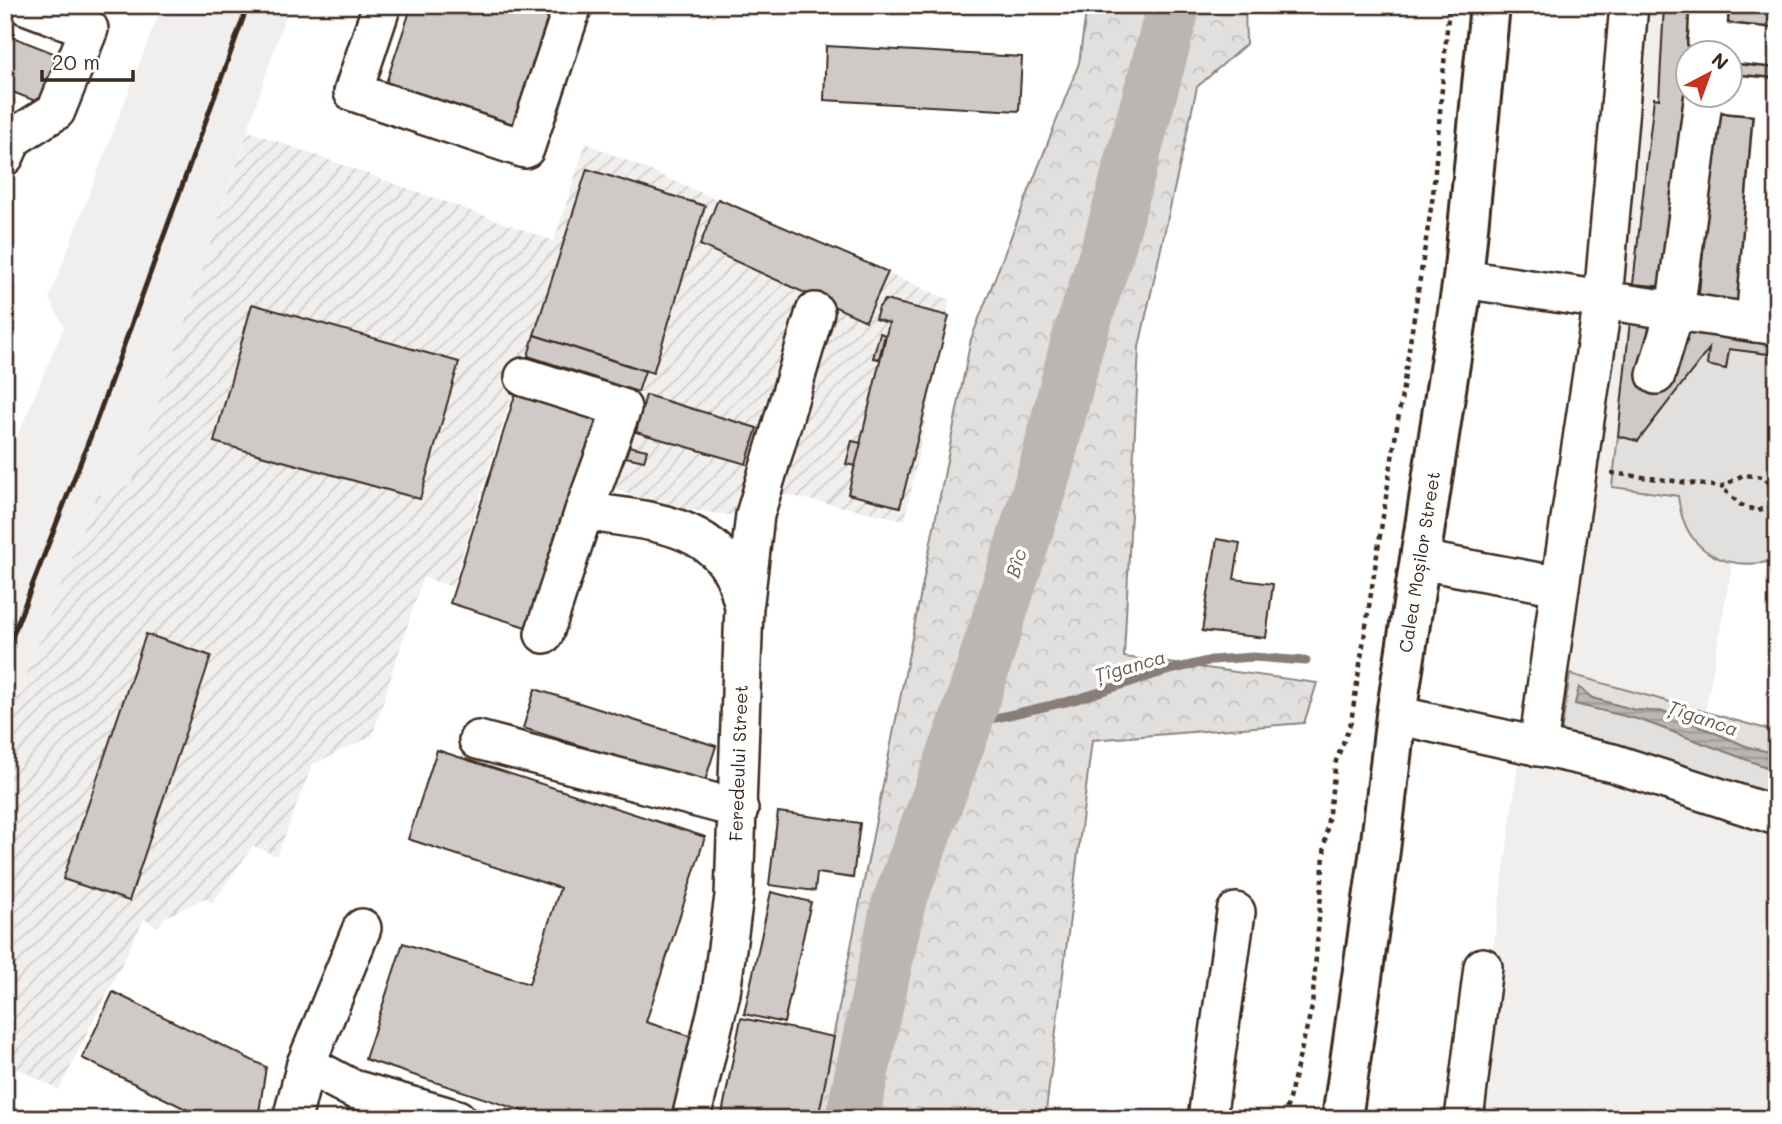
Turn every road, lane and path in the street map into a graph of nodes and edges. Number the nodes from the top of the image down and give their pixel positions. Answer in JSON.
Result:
{"nodes":[{"id":1,"x":25,"y":5,"type":"edge"},
{"id":2,"x":382,"y":5,"type":"edge"},
{"id":3,"x":573,"y":5,"type":"edge"},
{"id":4,"x":1449,"y":5,"type":"edge"},
{"id":5,"x":1490,"y":5,"type":"edge"},
{"id":6,"x":1629,"y":5,"type":"edge"},
{"id":7,"x":1709,"y":5,"type":"edge"},
{"id":8,"x":1707,"y":38,"type":"edge"},
{"id":9,"x":1744,"y":48,"type":"edge"},
{"id":10,"x":1777,"y":48,"type":"edge"},
{"id":11,"x":1744,"y":95,"type":"edge"},
{"id":12,"x":1775,"y":98,"type":"edge"},
{"id":13,"x":1702,"y":108,"type":"edge"},
{"id":14,"x":5,"y":156,"type":"edge"},
{"id":15,"x":1463,"y":279,"type":"junction"},
{"id":16,"x":1604,"y":300,"type":"junction"},
{"id":17,"x":1675,"y":311,"type":"junction"},
{"id":18,"x":815,"y":312,"type":"dead end"},
{"id":19,"x":1766,"y":325,"type":"edge"},
{"id":20,"x":1656,"y":374,"type":"dead end"},
{"id":21,"x":524,"y":377,"type":"dead end"},
{"id":22,"x":1579,"y":468,"type":"junction"},
{"id":23,"x":1721,"y":487,"type":"junction"},
{"id":24,"x":584,"y":511,"type":"junction"},
{"id":25,"x":1420,"y":560,"type":"junction"},
{"id":26,"x":1559,"y":586,"type":"junction"},
{"id":27,"x":744,"y":606,"type":"junction"},
{"id":28,"x":544,"y":634,"type":"dead end"},
{"id":29,"x":1396,"y":715,"type":"junction"},
{"id":30,"x":478,"y":740,"type":"dead end"},
{"id":31,"x":1538,"y":747,"type":"junction"},
{"id":32,"x":738,"y":809,"type":"junction"},
{"id":33,"x":1777,"y":816,"type":"edge"},
{"id":34,"x":1237,"y":912,"type":"dead end"},
{"id":35,"x":362,"y":928,"type":"dead end"},
{"id":36,"x":1483,"y":967,"type":"dead end"},
{"id":37,"x":306,"y":1064,"type":"junction"},
{"id":38,"x":292,"y":1119,"type":"edge"},
{"id":39,"x":457,"y":1119,"type":"edge"},
{"id":40,"x":691,"y":1119,"type":"edge"},
{"id":41,"x":1207,"y":1119,"type":"edge"},
{"id":42,"x":1284,"y":1119,"type":"edge"},
{"id":43,"x":1342,"y":1119,"type":"edge"},
{"id":44,"x":1464,"y":1119,"type":"edge"}],
"edges":[{"from":1,"to":14,"type":"street"},
{"from":2,"to":3,"type":"street"},
{"from":4,"to":42,"type":"path"},
{"from":5,"to":15,"type":"main road","name":"Calea Moșilor Street"},
{"from":6,"to":16,"type":"street"},
{"from":7,"to":8,"type":"street"},
{"from":9,"to":10,"type":"street"},
{"from":11,"to":12,"type":"street"},
{"from":12,"to":19,"type":"street"},
{"from":13,"to":17,"type":"street"},
{"from":15,"to":16,"type":"street"},
{"from":15,"to":25,"type":"main road","name":"Calea Moșilor Street"},
{"from":16,"to":17,"type":"street"},
{"from":16,"to":22,"type":"street"},
{"from":17,"to":19,"type":"street"},
{"from":17,"to":20,"type":"street"},
{"from":18,"to":27,"type":"street"},
{"from":21,"to":24,"type":"street"},
{"from":22,"to":23,"type":"path"},
{"from":22,"to":26,"type":"street"},
{"from":23,"to":23,"type":"path"},
{"from":24,"to":27,"type":"street","name":"Feredeului Street"},
{"from":24,"to":28,"type":"street"},
{"from":25,"to":26,"type":"street"},
{"from":25,"to":29,"type":"main road","name":"Calea Moșilor Street"},
{"from":26,"to":31,"type":"street"},
{"from":27,"to":32,"type":"street","name":"Feredeului Street"},
{"from":29,"to":31,"type":"street"},
{"from":29,"to":43,"type":"main road","name":"Calea Moșilor Street"},
{"from":30,"to":32,"type":"street"},
{"from":31,"to":33,"type":"street"},
{"from":32,"to":40,"type":"street","name":"Feredeului Street"},
{"from":34,"to":41,"type":"street"},
{"from":35,"to":37,"type":"street"},
{"from":36,"to":44,"type":"street"},
{"from":37,"to":38,"type":"street"},
{"from":37,"to":39,"type":"street"}]}
